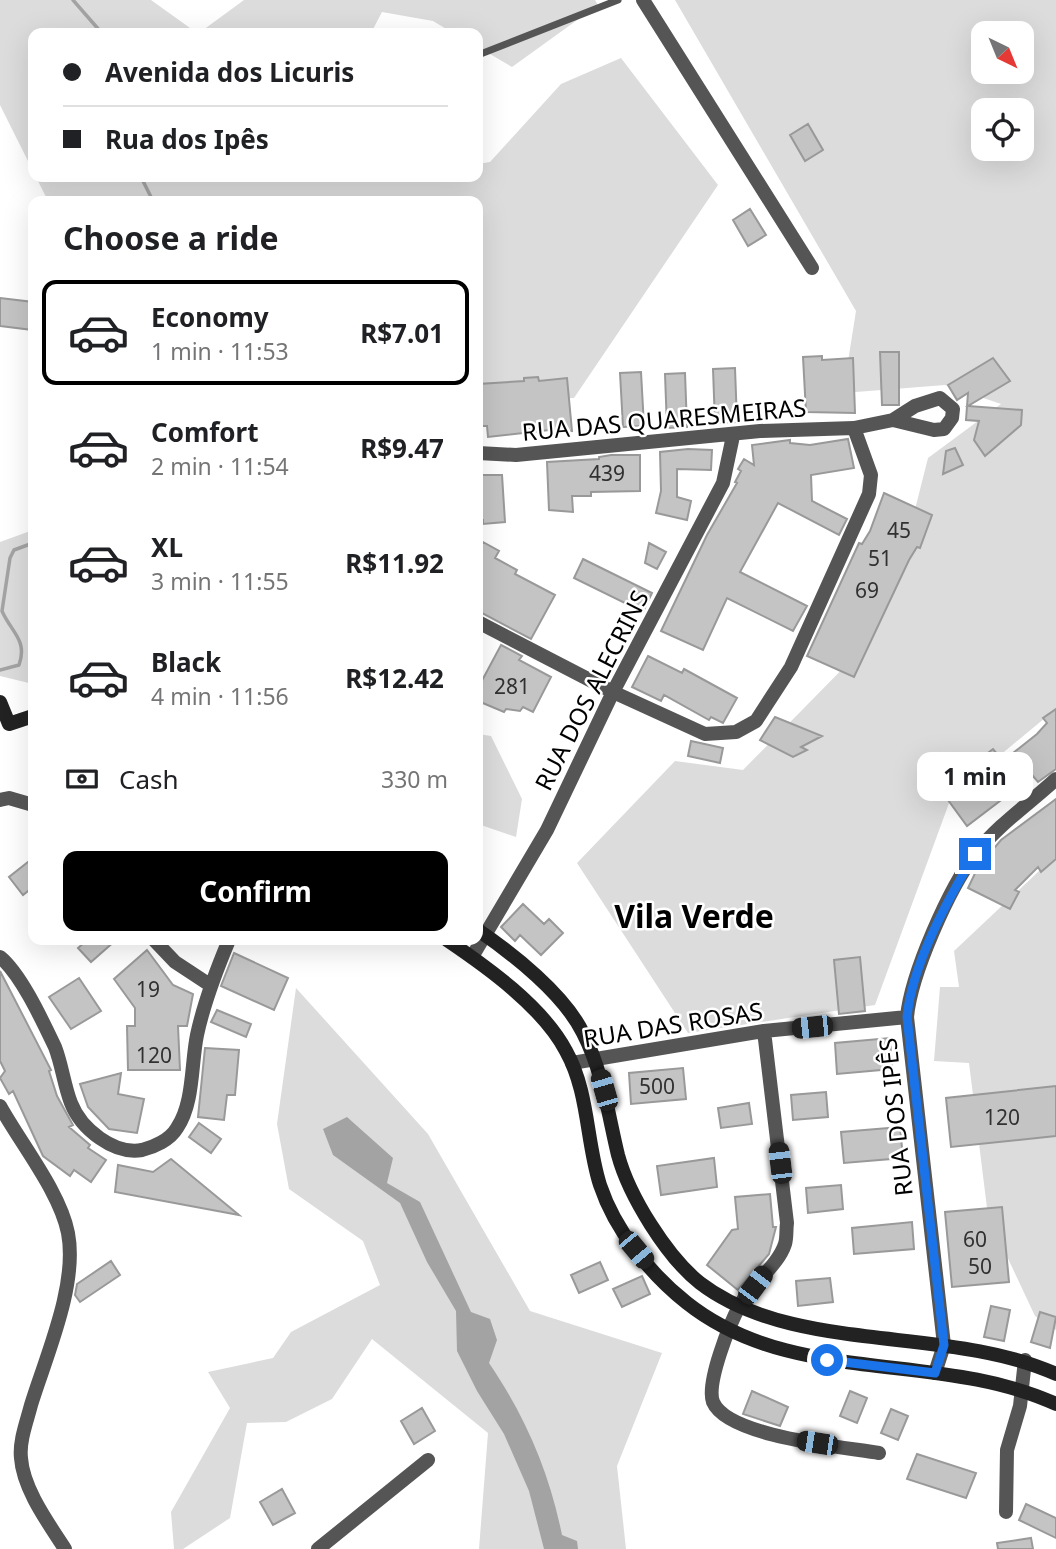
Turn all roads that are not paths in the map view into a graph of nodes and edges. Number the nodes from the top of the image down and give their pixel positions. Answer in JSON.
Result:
{"nodes":[{"id":1,"x":618,"y":0,"type":"edge"},
{"id":2,"x":643,"y":0,"type":"edge"},
{"id":3,"x":483,"y":53,"type":"edge"},
{"id":4,"x":812,"y":268,"type":"dead end"},
{"id":5,"x":893,"y":420,"type":"dead end"},
{"id":6,"x":854,"y":428,"type":"junction"},
{"id":7,"x":733,"y":436,"type":"junction"},
{"id":8,"x":483,"y":453,"type":"edge"},
{"id":9,"x":483,"y":625,"type":"edge"},
{"id":10,"x":613,"y":692,"type":"junction"},
{"id":11,"x":0,"y":702,"type":"edge"},
{"id":12,"x":28,"y":718,"type":"edge"},
{"id":13,"x":4,"y":728,"type":"edge"},
{"id":14,"x":1056,"y":779,"type":"edge"},
{"id":15,"x":0,"y":800,"type":"edge"},
{"id":16,"x":28,"y":803,"type":"edge"},
{"id":17,"x":483,"y":930,"type":"edge"},
{"id":18,"x":483,"y":934,"type":"edge"},
{"id":19,"x":159,"y":945,"type":"edge"},
{"id":20,"x":227,"y":945,"type":"edge"},
{"id":21,"x":454,"y":945,"type":"edge"},
{"id":22,"x":476,"y":945,"type":"edge"},
{"id":23,"x":0,"y":957,"type":"edge"},
{"id":24,"x":472,"y":957,"type":"junction"},
{"id":25,"x":210,"y":985,"type":"junction"},
{"id":26,"x":907,"y":1017,"type":"junction"},
{"id":27,"x":764,"y":1031,"type":"junction"},
{"id":28,"x":595,"y":1058,"type":"junction"},
{"id":29,"x":572,"y":1063,"type":"junction"},
{"id":30,"x":0,"y":1106,"type":"edge"},
{"id":31,"x":740,"y":1304,"type":"junction"},
{"id":32,"x":730,"y":1331,"type":"junction"},
{"id":33,"x":944,"y":1345,"type":"junction"},
{"id":34,"x":1025,"y":1360,"type":"junction"},
{"id":35,"x":935,"y":1373,"type":"junction"},
{"id":36,"x":1056,"y":1374,"type":"edge"},
{"id":37,"x":1022,"y":1388,"type":"junction"},
{"id":38,"x":1056,"y":1404,"type":"edge"},
{"id":39,"x":879,"y":1453,"type":"dead end"},
{"id":40,"x":428,"y":1460,"type":"dead end"},
{"id":41,"x":1006,"y":1511,"type":"dead end"},
{"id":42,"x":65,"y":1549,"type":"edge"},
{"id":43,"x":318,"y":1549,"type":"edge"}],
"edges":[{"from":1,"to":3,"type":"lane"},
{"from":2,"to":4,"type":"street"},
{"from":5,"to":6,"type":"street","name":"RUA DAS QUARESMEIRAS"},
{"from":6,"to":7,"type":"street","name":"RUA DAS QUARESMEIRAS"},
{"from":6,"to":10,"type":"street"},
{"from":7,"to":8,"type":"street","name":"RUA DAS QUARESMEIRAS"},
{"from":7,"to":10,"type":"street","name":"RUA DOS ALECRINS"},
{"from":9,"to":10,"type":"street"},
{"from":10,"to":17,"type":"street","name":"RUA DOS ALECRINS"},
{"from":11,"to":13,"type":"street"},
{"from":12,"to":13,"type":"street"},
{"from":14,"to":26,"type":"street","name":"RUA DOS IPÊS"},
{"from":15,"to":16,"type":"street"},
{"from":18,"to":28,"type":"street"},
{"from":19,"to":25,"type":"street"},
{"from":20,"to":25,"type":"street"},
{"from":21,"to":24,"type":"street"},
{"from":22,"to":24,"type":"street","name":"RUA DOS ALECRINS"},
{"from":23,"to":25,"type":"street"},
{"from":24,"to":29,"type":"street"},
{"from":26,"to":27,"type":"street","name":"RUA DAS ROSAS"},
{"from":26,"to":33,"type":"street","name":"RUA DOS IPÊS"},
{"from":27,"to":28,"type":"street","name":"RUA DAS ROSAS"},
{"from":27,"to":31,"type":"street"},
{"from":28,"to":29,"type":"street","name":"RUA DAS ROSAS"},
{"from":28,"to":31,"type":"street"},
{"from":29,"to":32,"type":"street"},
{"from":30,"to":42,"type":"street"},
{"from":31,"to":32,"type":"street"},
{"from":31,"to":33,"type":"street"},
{"from":32,"to":35,"type":"street"},
{"from":32,"to":39,"type":"street"},
{"from":33,"to":34,"type":"street"},
{"from":33,"to":35,"type":"street","name":"RUA DOS IPÊS"},
{"from":34,"to":36,"type":"street"},
{"from":34,"to":37,"type":"street"},
{"from":35,"to":37,"type":"street"},
{"from":37,"to":38,"type":"street"},
{"from":37,"to":41,"type":"street"},
{"from":40,"to":43,"type":"street"}]}
